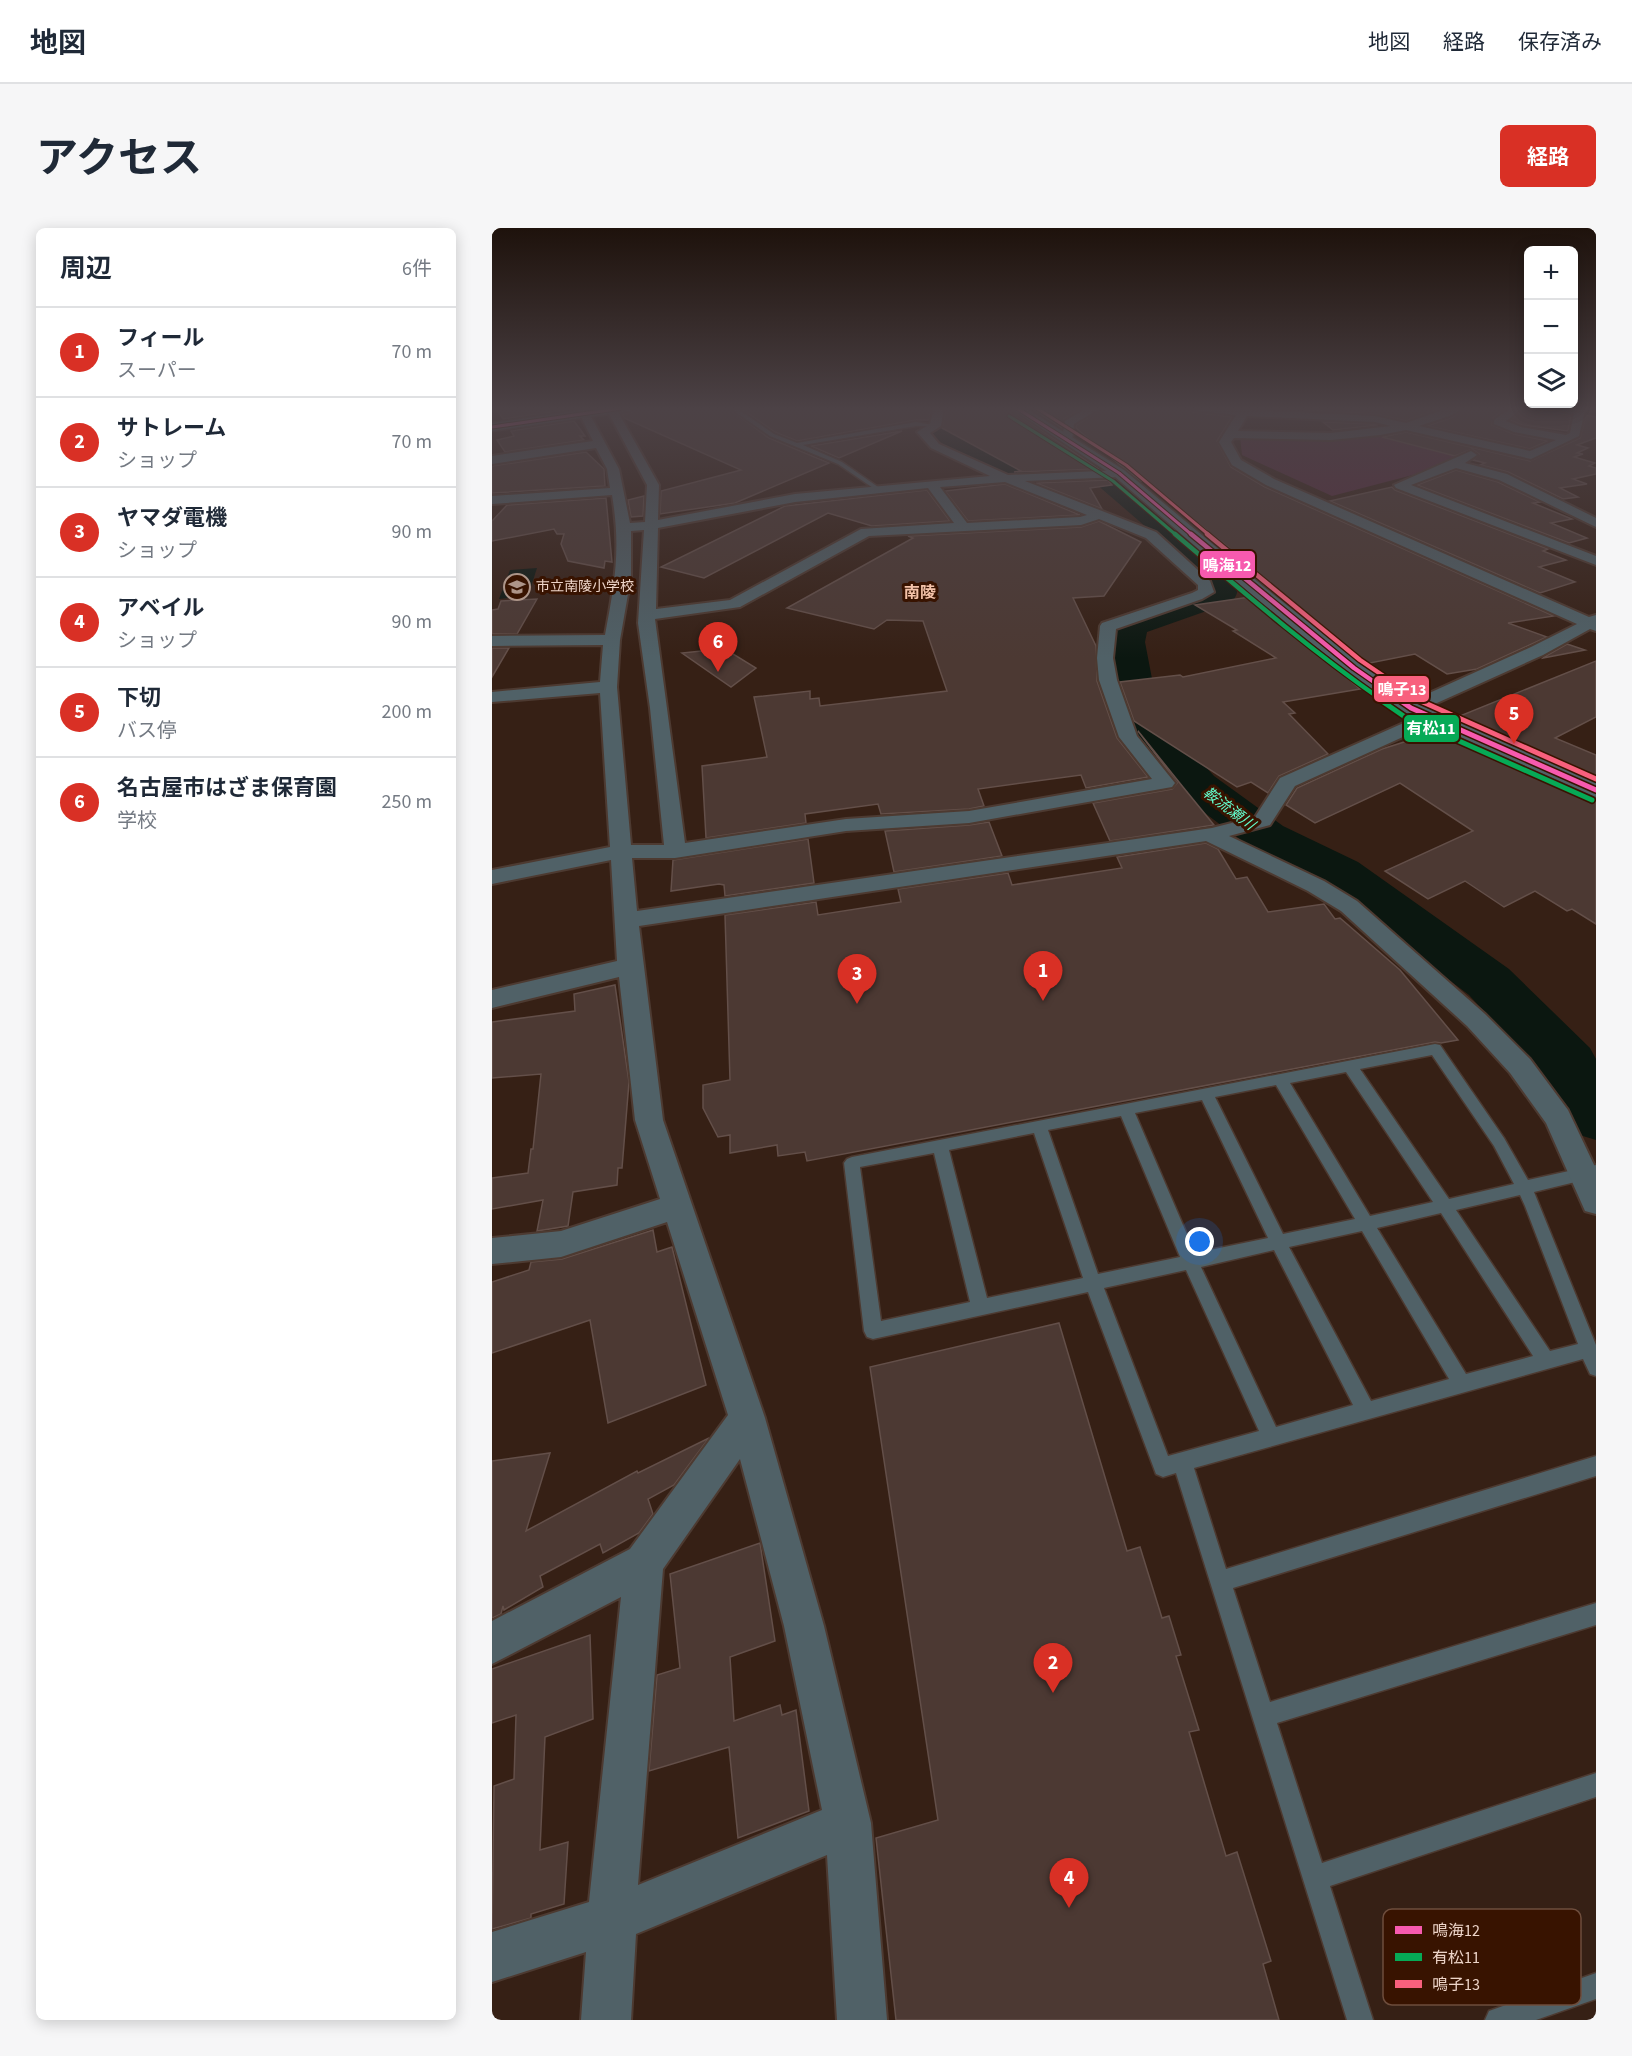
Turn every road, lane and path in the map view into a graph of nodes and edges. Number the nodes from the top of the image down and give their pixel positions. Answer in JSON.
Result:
{"nodes":[{"id":1,"x":616,"y":491,"type":"joint"},
{"id":2,"x":653,"y":491,"type":"edge"},
{"id":3,"x":855,"y":491,"type":"edge"},
{"id":4,"x":937,"y":491,"type":"edge"},
{"id":5,"x":1038,"y":491,"type":"edge"},
{"id":6,"x":1140,"y":491,"type":"edge"},
{"id":7,"x":1290,"y":491,"type":"edge"},
{"id":8,"x":1415,"y":491,"type":"edge"},
{"id":9,"x":1525,"y":491,"type":"edge"},
{"id":10,"x":492,"y":500,"type":"edge"},
{"id":11,"x":1099,"y":515,"type":"junction"},
{"id":12,"x":650,"y":526,"type":"junction"},
{"id":13,"x":624,"y":527,"type":"junction"},
{"id":14,"x":963,"y":527,"type":"junction"},
{"id":15,"x":1590,"y":531,"type":"edge"},
{"id":16,"x":1566,"y":549,"type":"junction"},
{"id":17,"x":1596,"y":561,"type":"edge"},
{"id":18,"x":648,"y":615,"type":"junction"},
{"id":19,"x":1594,"y":623,"type":"edge"},
{"id":20,"x":612,"y":640,"type":"junction"},
{"id":21,"x":492,"y":641,"type":"edge"},
{"id":22,"x":608,"y":687,"type":"junction"},
{"id":23,"x":492,"y":697,"type":"edge"},
{"id":24,"x":1411,"y":708,"type":"junction"},
{"id":25,"x":1432,"y":717,"type":"junction"},
{"id":26,"x":1596,"y":790,"type":"edge"},
{"id":27,"x":1211,"y":835,"type":"junction"},
{"id":28,"x":675,"y":850,"type":"junction"},
{"id":29,"x":620,"y":852,"type":"junction"},
{"id":30,"x":492,"y":877,"type":"edge"},
{"id":31,"x":626,"y":920,"type":"junction"},
{"id":32,"x":630,"y":966,"type":"junction"},
{"id":33,"x":492,"y":999,"type":"edge"},
{"id":34,"x":1350,"y":1066,"type":"junction"},
{"id":35,"x":1280,"y":1079,"type":"junction"},
{"id":36,"x":1206,"y":1094,"type":"junction"},
{"id":37,"x":1126,"y":1110,"type":"junction"},
{"id":38,"x":1039,"y":1127,"type":"junction"},
{"id":39,"x":940,"y":1146,"type":"junction"},
{"id":40,"x":1590,"y":1173,"type":"edge"},
{"id":41,"x":1523,"y":1188,"type":"junction"},
{"id":42,"x":1596,"y":1202,"type":"edge"},
{"id":43,"x":678,"y":1206,"type":"junction"},
{"id":44,"x":1445,"y":1206,"type":"junction"},
{"id":45,"x":1366,"y":1223,"type":"junction"},
{"id":46,"x":1278,"y":1242,"type":"junction"},
{"id":47,"x":492,"y":1251,"type":"edge"},
{"id":48,"x":1190,"y":1261,"type":"junction"},
{"id":49,"x":1093,"y":1283,"type":"junction"},
{"id":50,"x":980,"y":1307,"type":"junction"},
{"id":51,"x":1589,"y":1349,"type":"junction"},
{"id":52,"x":1546,"y":1361,"type":"junction"},
{"id":53,"x":1596,"y":1368,"type":"edge"},
{"id":54,"x":1462,"y":1384,"type":"junction"},
{"id":55,"x":1366,"y":1411,"type":"junction"},
{"id":56,"x":747,"y":1418,"type":"junction"},
{"id":57,"x":1270,"y":1437,"type":"junction"},
{"id":58,"x":1182,"y":1462,"type":"junction"},
{"id":59,"x":1596,"y":1466,"type":"edge"},
{"id":60,"x":644,"y":1563,"type":"junction"},
{"id":61,"x":1220,"y":1581,"type":"junction"},
{"id":62,"x":1596,"y":1614,"type":"edge"},
{"id":63,"x":492,"y":1643,"type":"edge"},
{"id":64,"x":1263,"y":1716,"type":"junction"},
{"id":65,"x":1596,"y":1785,"type":"edge"},
{"id":66,"x":848,"y":1823,"type":"junction"},
{"id":67,"x":1316,"y":1878,"type":"junction"},
{"id":68,"x":614,"y":1919,"type":"junction"},
{"id":69,"x":492,"y":1957,"type":"edge"},
{"id":70,"x":1596,"y":1986,"type":"edge"},
{"id":71,"x":1581,"y":1991,"type":"edge"},
{"id":72,"x":1541,"y":2005,"type":"edge"},
{"id":73,"x":606,"y":2020,"type":"edge"},
{"id":74,"x":862,"y":2020,"type":"edge"},
{"id":75,"x":1360,"y":2020,"type":"edge"},
{"id":76,"x":1498,"y":2020,"type":"edge"}],
"edges":[{"from":1,"to":10,"type":"street"},
{"from":1,"to":13,"type":"street"},
{"from":2,"to":12,"type":"street"},
{"from":3,"to":12,"type":"street"},
{"from":4,"to":14,"type":"street"},
{"from":5,"to":11,"type":"street"},
{"from":6,"to":24,"type":"street"},
{"from":7,"to":19,"type":"street"},
{"from":8,"to":16,"type":"street"},
{"from":9,"to":15,"type":"street"},
{"from":11,"to":14,"type":"street"},
{"from":11,"to":28,"type":"street"},
{"from":12,"to":13,"type":"street"},
{"from":12,"to":18,"type":"street"},
{"from":13,"to":20,"type":"street"},
{"from":14,"to":18,"type":"street"},
{"from":15,"to":16,"type":"street"},
{"from":16,"to":17,"type":"street"},
{"from":18,"to":28,"type":"street"},
{"from":19,"to":24,"type":"street"},
{"from":20,"to":21,"type":"street"},
{"from":20,"to":22,"type":"street"},
{"from":22,"to":23,"type":"street"},
{"from":22,"to":29,"type":"street"},
{"from":24,"to":25,"type":"street"},
{"from":25,"to":26,"type":"street"},
{"from":25,"to":27,"type":"street"},
{"from":27,"to":31,"type":"street"},
{"from":27,"to":40,"type":"street"},
{"from":28,"to":29,"type":"street"},
{"from":29,"to":30,"type":"street"},
{"from":29,"to":31,"type":"street"},
{"from":31,"to":32,"type":"street"},
{"from":32,"to":33,"type":"street"},
{"from":32,"to":43,"type":"street"},
{"from":34,"to":35,"type":"lane"},
{"from":34,"to":41,"type":"lane"},
{"from":34,"to":44,"type":"lane"},
{"from":35,"to":36,"type":"lane"},
{"from":35,"to":45,"type":"lane"},
{"from":36,"to":37,"type":"lane"},
{"from":36,"to":46,"type":"lane"},
{"from":37,"to":38,"type":"lane"},
{"from":37,"to":48,"type":"lane"},
{"from":38,"to":39,"type":"lane"},
{"from":38,"to":49,"type":"lane"},
{"from":39,"to":50,"type":"lane"},
{"from":39,"to":50,"type":"lane"},
{"from":40,"to":41,"type":"lane"},
{"from":40,"to":42,"type":"street"},
{"from":41,"to":44,"type":"lane"},
{"from":41,"to":51,"type":"lane"},
{"from":43,"to":47,"type":"street"},
{"from":43,"to":56,"type":"street"},
{"from":44,"to":45,"type":"lane"},
{"from":44,"to":52,"type":"lane"},
{"from":45,"to":46,"type":"lane"},
{"from":45,"to":54,"type":"lane"},
{"from":46,"to":48,"type":"lane"},
{"from":46,"to":55,"type":"lane"},
{"from":48,"to":49,"type":"lane"},
{"from":48,"to":57,"type":"lane"},
{"from":49,"to":50,"type":"lane"},
{"from":49,"to":58,"type":"lane"},
{"from":51,"to":52,"type":"lane"},
{"from":51,"to":53,"type":"lane"},
{"from":52,"to":54,"type":"lane"},
{"from":54,"to":55,"type":"lane"},
{"from":55,"to":57,"type":"lane"},
{"from":56,"to":60,"type":"street"},
{"from":56,"to":66,"type":"street"},
{"from":57,"to":58,"type":"lane"},
{"from":58,"to":61,"type":"lane"},
{"from":59,"to":61,"type":"lane"},
{"from":60,"to":63,"type":"street"},
{"from":60,"to":68,"type":"street"},
{"from":61,"to":64,"type":"lane"},
{"from":62,"to":64,"type":"lane"},
{"from":64,"to":67,"type":"lane"},
{"from":65,"to":67,"type":"lane"},
{"from":66,"to":68,"type":"street"},
{"from":66,"to":74,"type":"street"},
{"from":67,"to":75,"type":"lane"},
{"from":68,"to":69,"type":"street"},
{"from":68,"to":73,"type":"street"},
{"from":70,"to":71,"type":"lane"},
{"from":72,"to":76,"type":"lane"}]}
